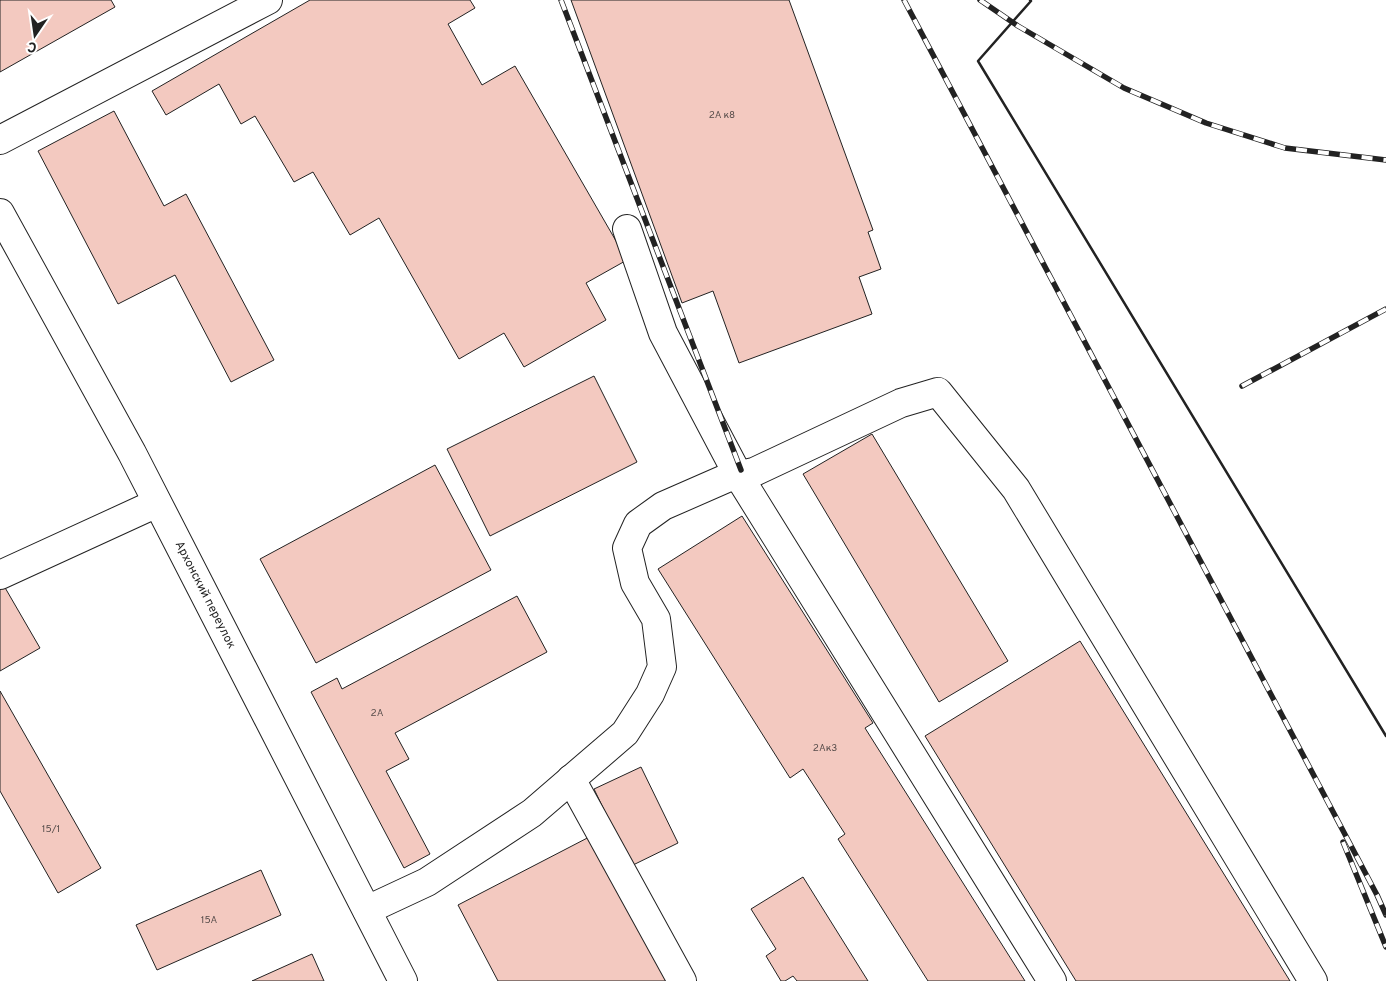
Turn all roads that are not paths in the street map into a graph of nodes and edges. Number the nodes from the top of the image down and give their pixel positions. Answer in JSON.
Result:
{"nodes":[{"id":1,"x":268,"y":0,"type":"edge"},
{"id":2,"x":0,"y":140,"type":"edge"},
{"id":3,"x":0,"y":213,"type":"edge"},
{"id":4,"x":627,"y":229,"type":"dead end"},
{"id":5,"x":738,"y":475,"type":"junction"},
{"id":6,"x":157,"y":503,"type":"junction"},
{"id":7,"x":0,"y":575,"type":"edge"},
{"id":8,"x":571,"y":779,"type":"junction"},
{"id":9,"x":367,"y":910,"type":"junction"},
{"id":10,"x":403,"y":981,"type":"edge"},
{"id":11,"x":682,"y":981,"type":"edge"},
{"id":12,"x":1052,"y":981,"type":"edge"},
{"id":13,"x":1314,"y":981,"type":"edge"}],
"edges":[{"from":1,"to":2,"type":"street"},
{"from":3,"to":6,"type":"street","name":"Архонский переулок"},
{"from":4,"to":5,"type":"street"},
{"from":5,"to":8,"type":"street"},
{"from":5,"to":12,"type":"street"},
{"from":5,"to":13,"type":"street"},
{"from":6,"to":7,"type":"street"},
{"from":6,"to":9,"type":"street","name":"Архонский переулок"},
{"from":8,"to":9,"type":"street"},
{"from":8,"to":11,"type":"street"},
{"from":9,"to":10,"type":"street","name":"Архонский переулок"}]}
